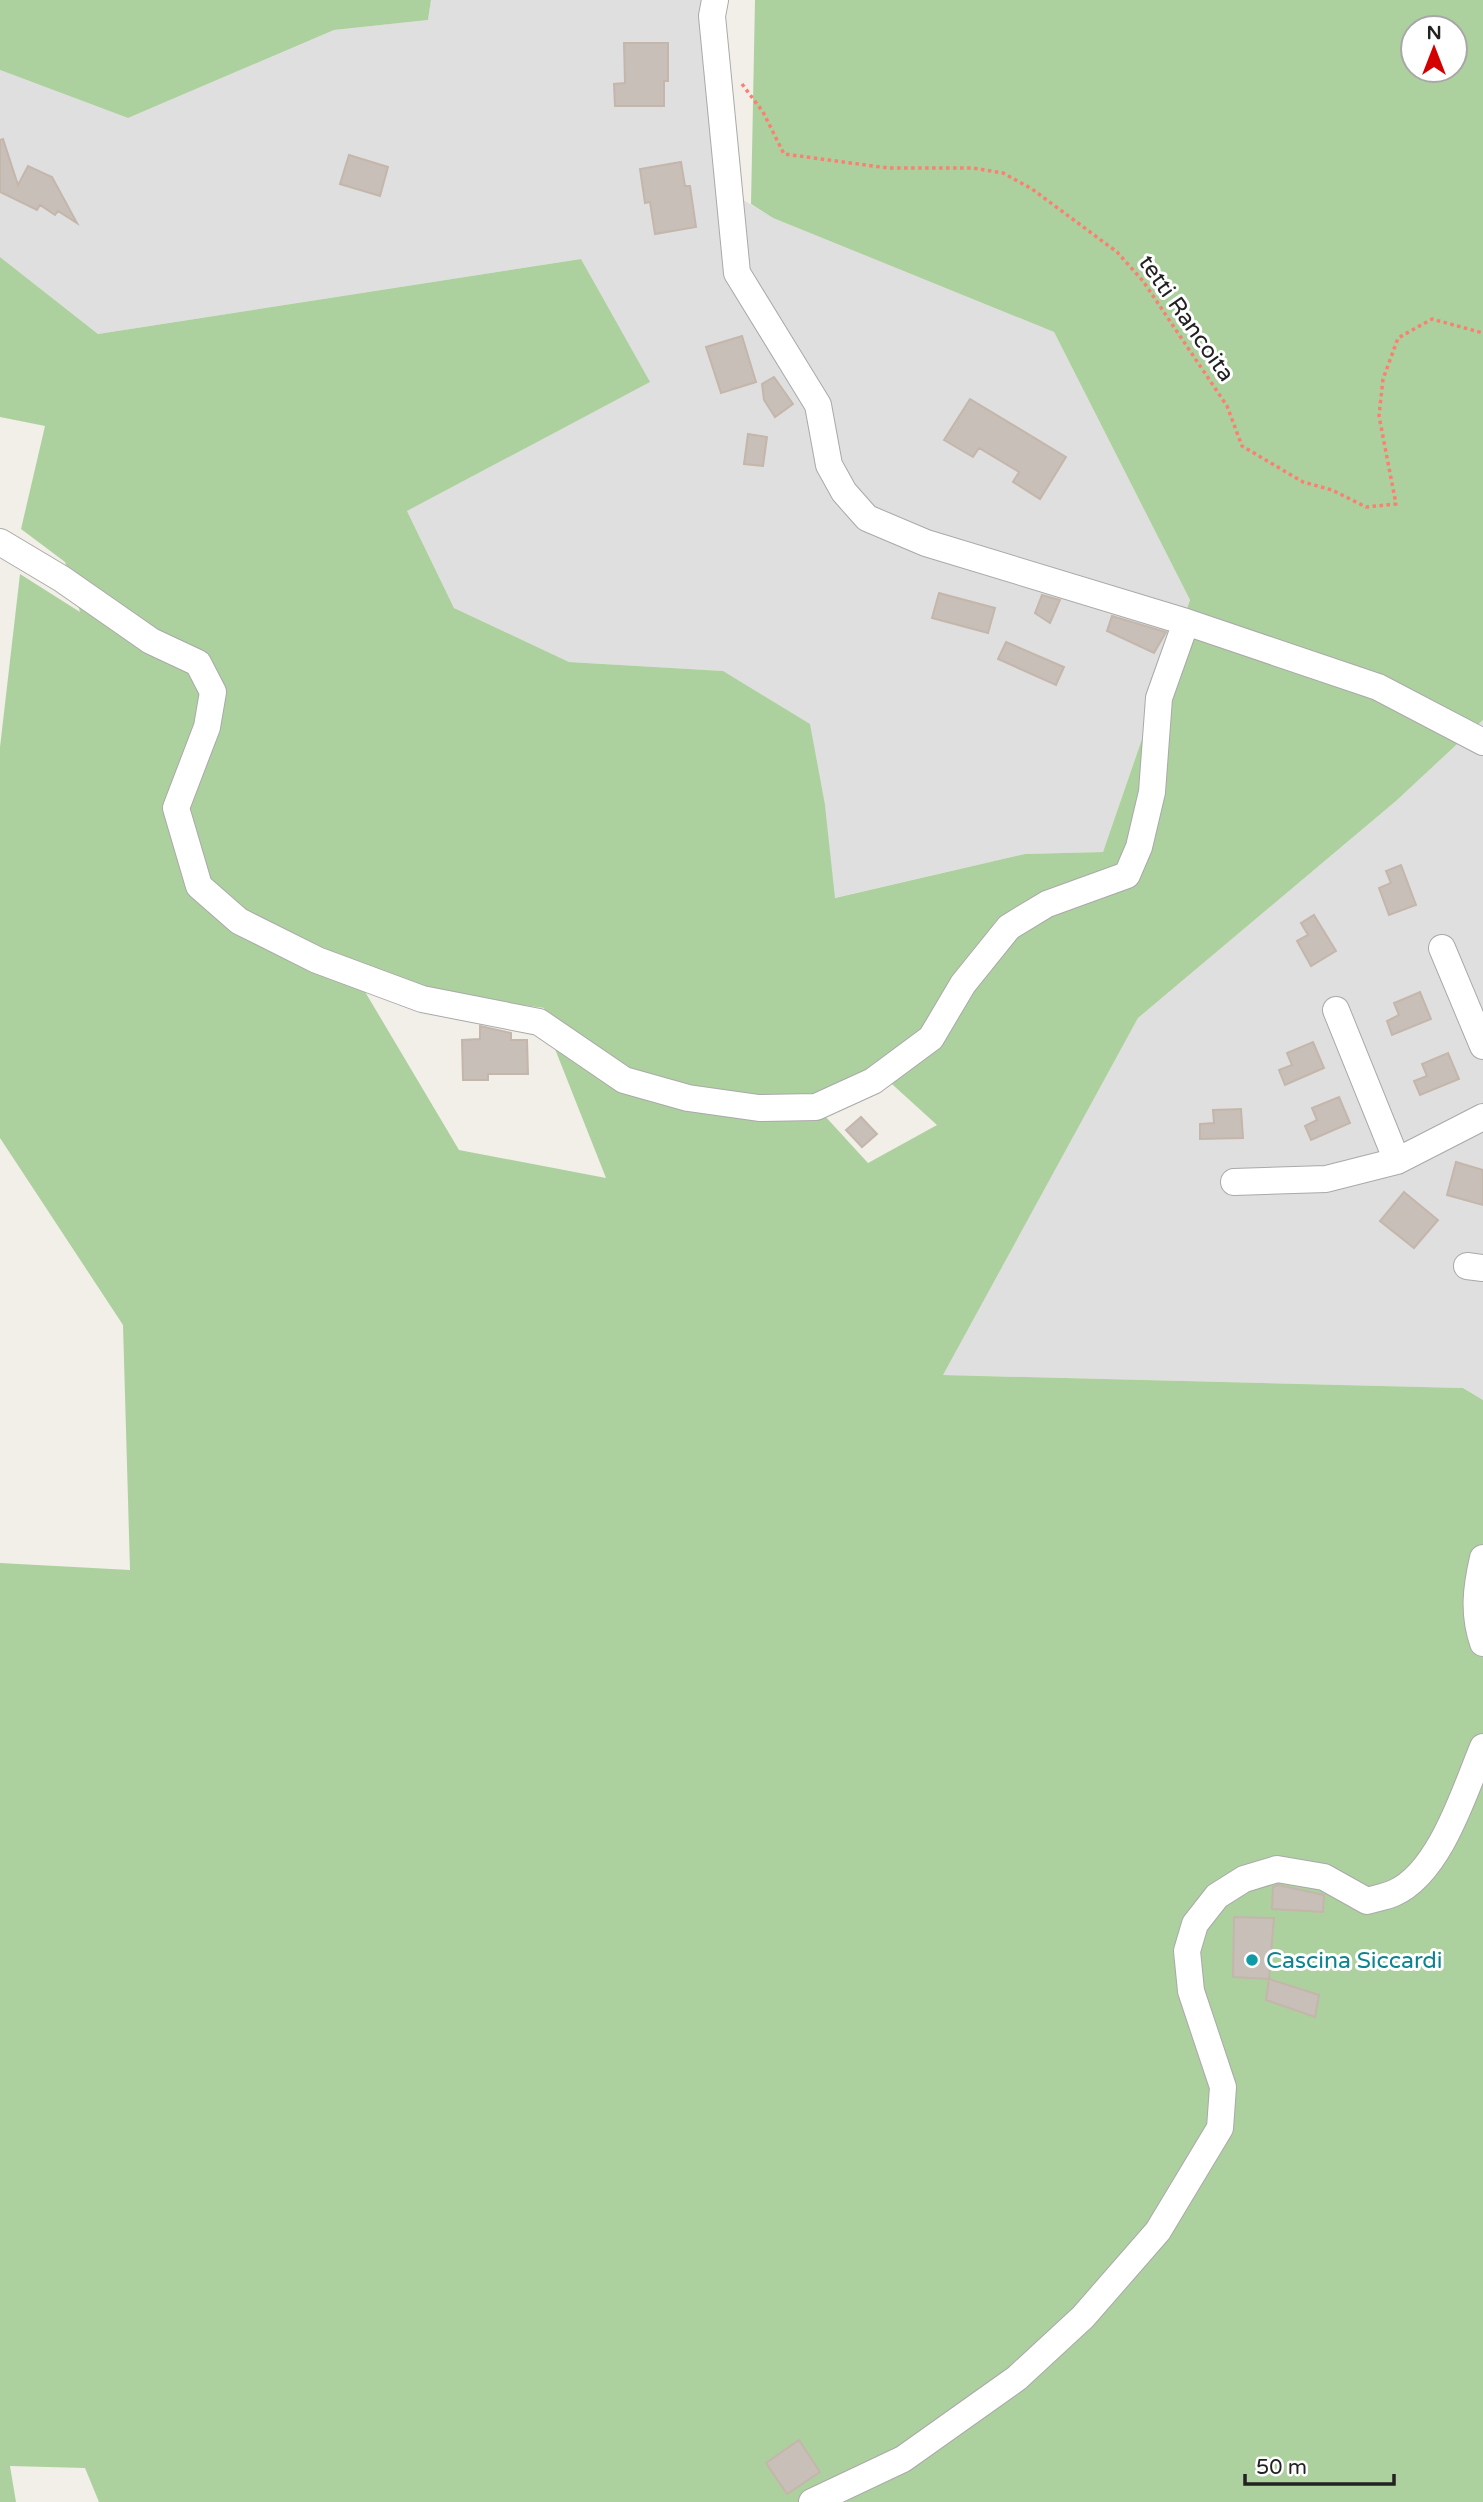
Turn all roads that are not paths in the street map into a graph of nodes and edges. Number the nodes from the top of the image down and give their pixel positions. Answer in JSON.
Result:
{"nodes":[{"id":1,"x":715,"y":0,"type":"edge"},
{"id":2,"x":0,"y":542,"type":"edge"},
{"id":3,"x":1186,"y":622,"type":"junction"},
{"id":4,"x":1483,"y":742,"type":"edge"},
{"id":5,"x":1442,"y":948,"type":"dead end"},
{"id":6,"x":1336,"y":1010,"type":"dead end"},
{"id":7,"x":1483,"y":1046,"type":"edge"},
{"id":8,"x":1483,"y":1117,"type":"edge"},
{"id":9,"x":1397,"y":1161,"type":"junction"},
{"id":10,"x":1234,"y":1182,"type":"dead end"},
{"id":11,"x":1483,"y":1558,"type":"edge"},
{"id":12,"x":1483,"y":1643,"type":"edge"},
{"id":13,"x":1483,"y":1746,"type":"edge"},
{"id":14,"x":812,"y":2502,"type":"edge"}],
"edges":[{"from":1,"to":3,"type":"street"},
{"from":2,"to":3,"type":"street"},
{"from":3,"to":4,"type":"street"},
{"from":5,"to":7,"type":"street"},
{"from":6,"to":9,"type":"street"},
{"from":8,"to":9,"type":"street"},
{"from":9,"to":10,"type":"street"},
{"from":11,"to":12,"type":"street"},
{"from":13,"to":14,"type":"street"}]}
